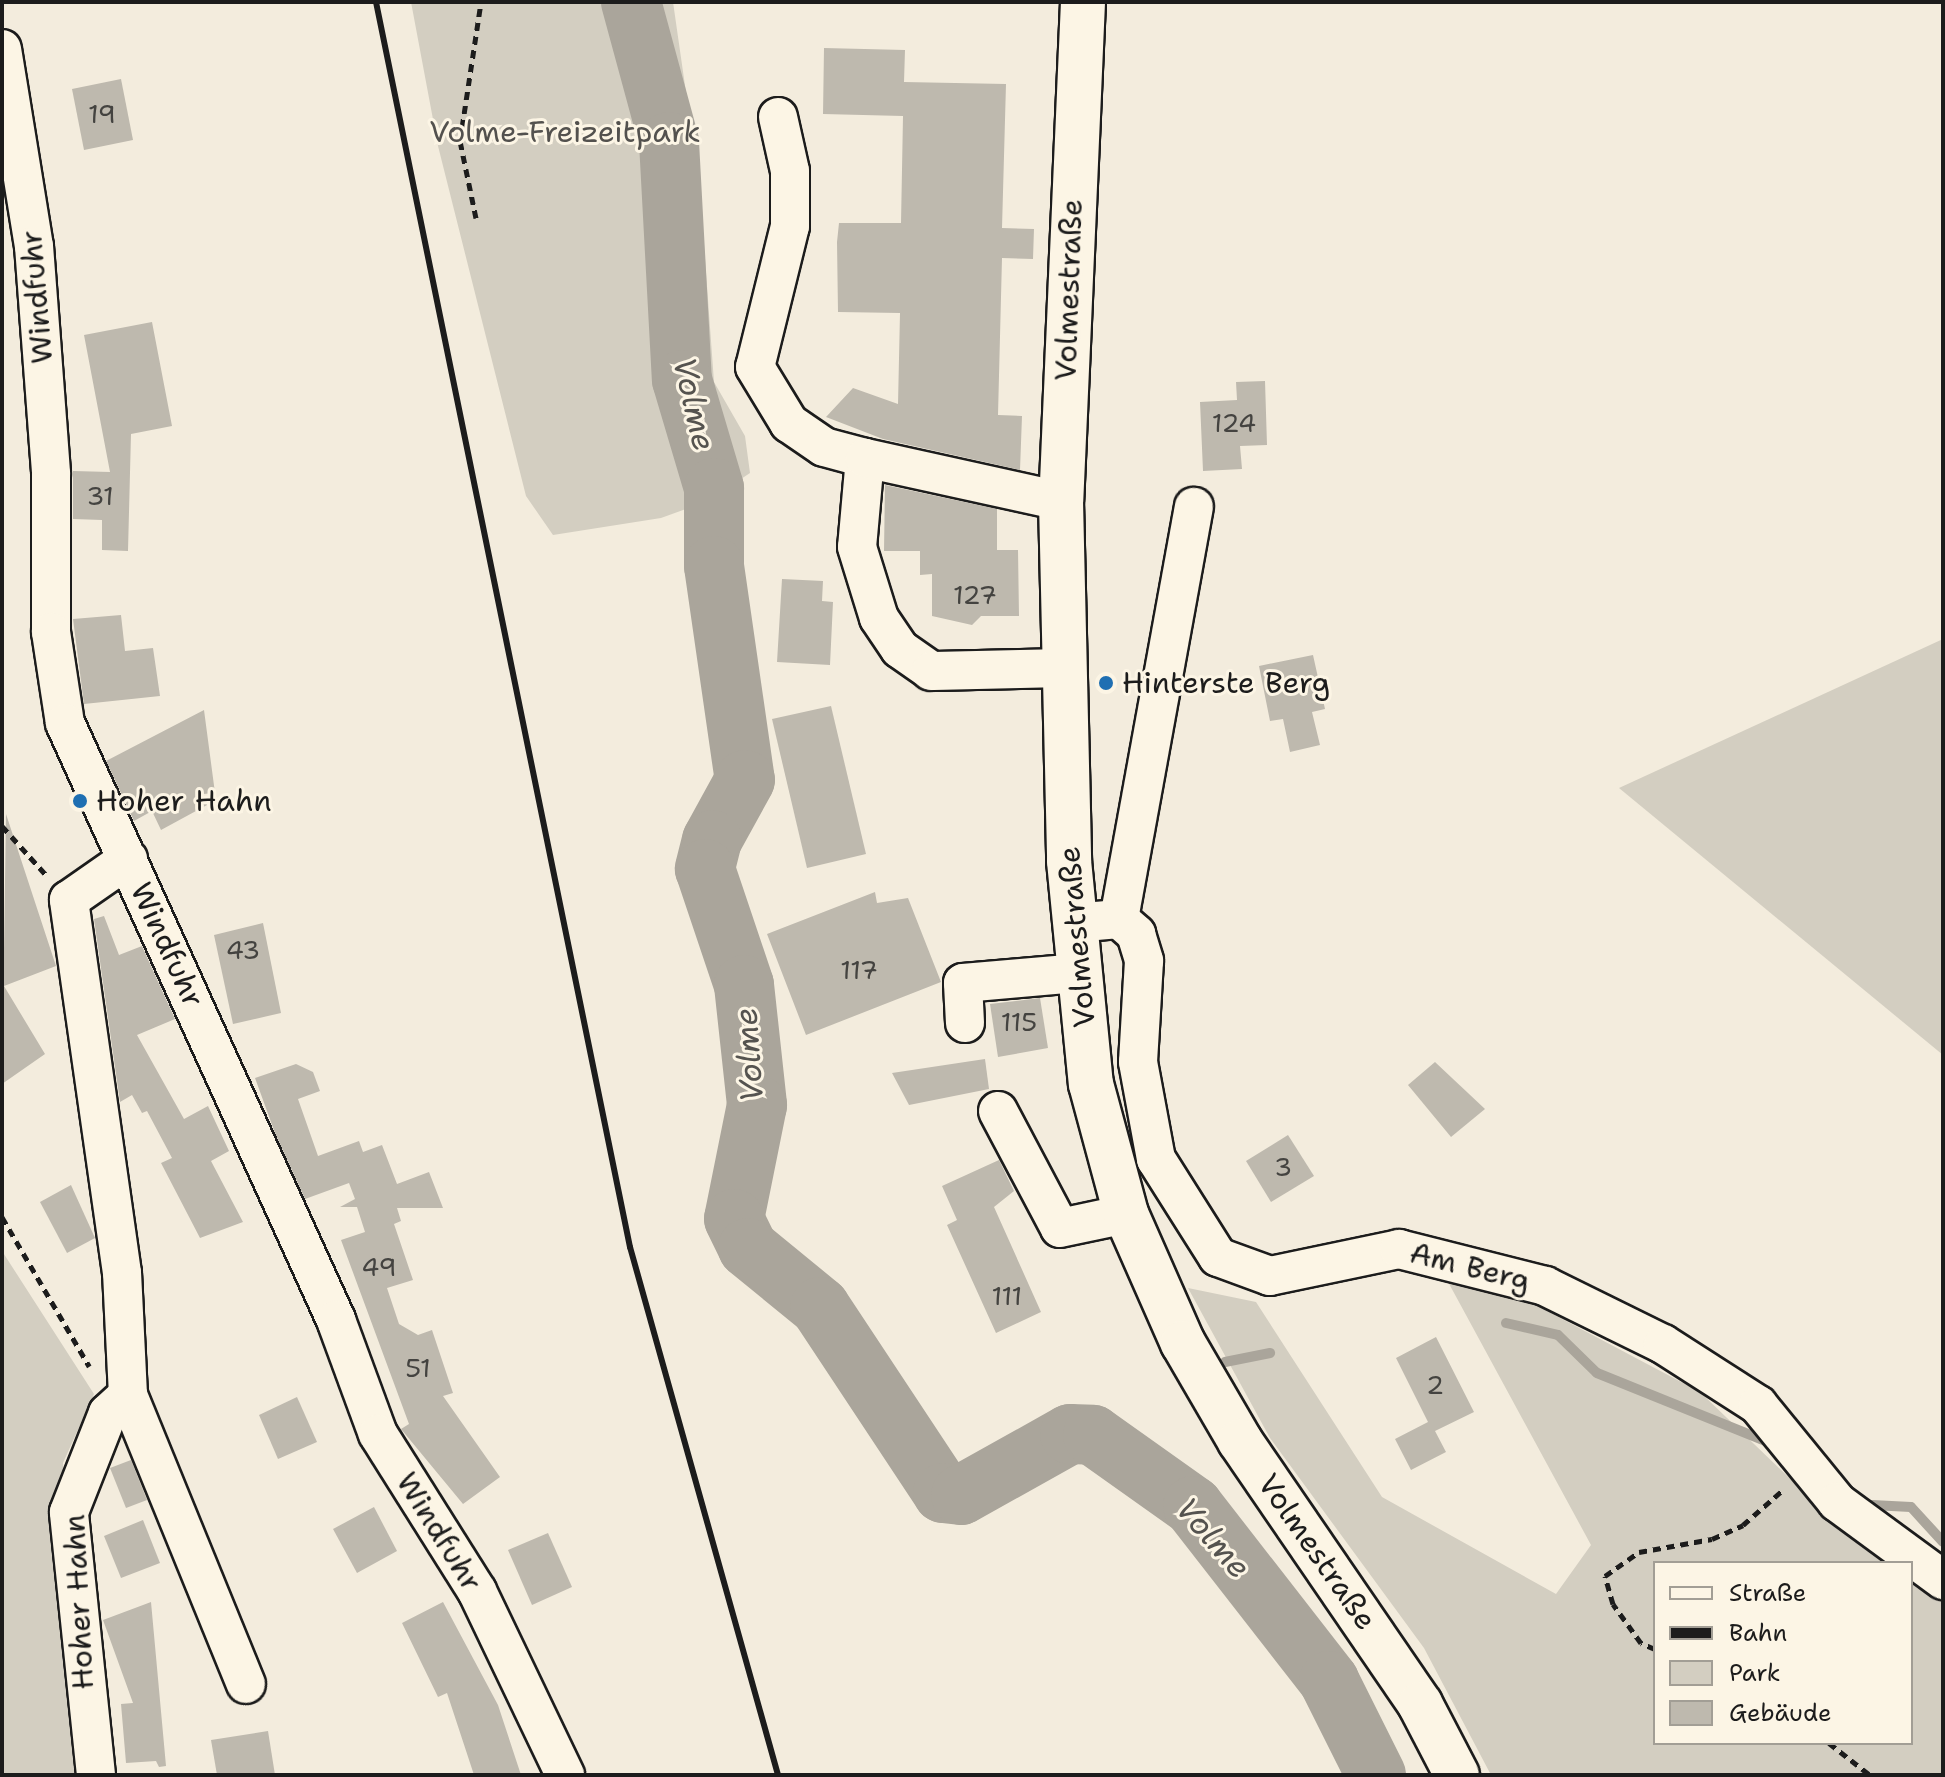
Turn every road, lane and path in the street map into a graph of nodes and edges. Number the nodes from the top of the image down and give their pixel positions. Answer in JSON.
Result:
{"nodes":[{"id":1,"x":481,"y":2,"type":"edge"},
{"id":2,"x":1083,"y":2,"type":"edge"},
{"id":3,"x":2,"y":49,"type":"edge"},
{"id":4,"x":778,"y":117,"type":"dead end"},
{"id":5,"x":476,"y":218,"type":"dead end"},
{"id":6,"x":865,"y":458,"type":"junction"},
{"id":7,"x":1061,"y":501,"type":"junction"},
{"id":8,"x":1194,"y":507,"type":"dead end"},
{"id":9,"x":1066,"y":668,"type":"junction"},
{"id":10,"x":2,"y":826,"type":"edge"},
{"id":11,"x":128,"y":859,"type":"junction"},
{"id":12,"x":69,"y":900,"type":"junction"},
{"id":13,"x":1119,"y":919,"type":"junction"},
{"id":14,"x":1073,"y":923,"type":"junction"},
{"id":15,"x":1077,"y":973,"type":"junction"},
{"id":16,"x":965,"y":1023,"type":"dead end"},
{"id":17,"x":998,"y":1111,"type":"dead end"},
{"id":18,"x":1126,"y":1214,"type":"junction"},
{"id":19,"x":2,"y":1217,"type":"edge"},
{"id":20,"x":128,"y":1395,"type":"junction"},
{"id":21,"x":1812,"y":1465,"type":"junction"},
{"id":22,"x":1943,"y":1580,"type":"edge"},
{"id":23,"x":1653,"y":1648,"type":"edge"},
{"id":24,"x":246,"y":1684,"type":"dead end"},
{"id":25,"x":1832,"y":1745,"type":"edge"},
{"id":26,"x":96,"y":1775,"type":"edge"},
{"id":27,"x":565,"y":1775,"type":"edge"},
{"id":28,"x":1457,"y":1775,"type":"edge"},
{"id":29,"x":1870,"y":1775,"type":"edge"}],
"edges":[{"from":1,"to":5,"type":"path"},
{"from":2,"to":7,"type":"main road","name":"Volmestraße"},
{"from":3,"to":11,"type":"street","name":"Windfuhr"},
{"from":4,"to":6,"type":"street"},
{"from":6,"to":7,"type":"street"},
{"from":6,"to":9,"type":"street"},
{"from":7,"to":9,"type":"main road","name":"Volmestraße"},
{"from":8,"to":13,"type":"street"},
{"from":9,"to":14,"type":"main road","name":"Volmestraße"},
{"from":10,"to":12,"type":"path"},
{"from":11,"to":12,"type":"street"},
{"from":11,"to":27,"type":"street","name":"Windfuhr"},
{"from":12,"to":20,"type":"street"},
{"from":13,"to":14,"type":"street"},
{"from":13,"to":21,"type":"street","name":"Am Berg"},
{"from":14,"to":15,"type":"main road","name":"Volmestraße"},
{"from":15,"to":16,"type":"street"},
{"from":15,"to":18,"type":"main road","name":"Volmestraße"},
{"from":17,"to":18,"type":"street"},
{"from":18,"to":28,"type":"main road","name":"Volmestraße"},
{"from":19,"to":20,"type":"path"},
{"from":20,"to":24,"type":"street"},
{"from":20,"to":26,"type":"street","name":"Hoher Hahn"},
{"from":21,"to":22,"type":"street","name":"Am Berg"},
{"from":21,"to":23,"type":"path"},
{"from":25,"to":29,"type":"path"}]}
